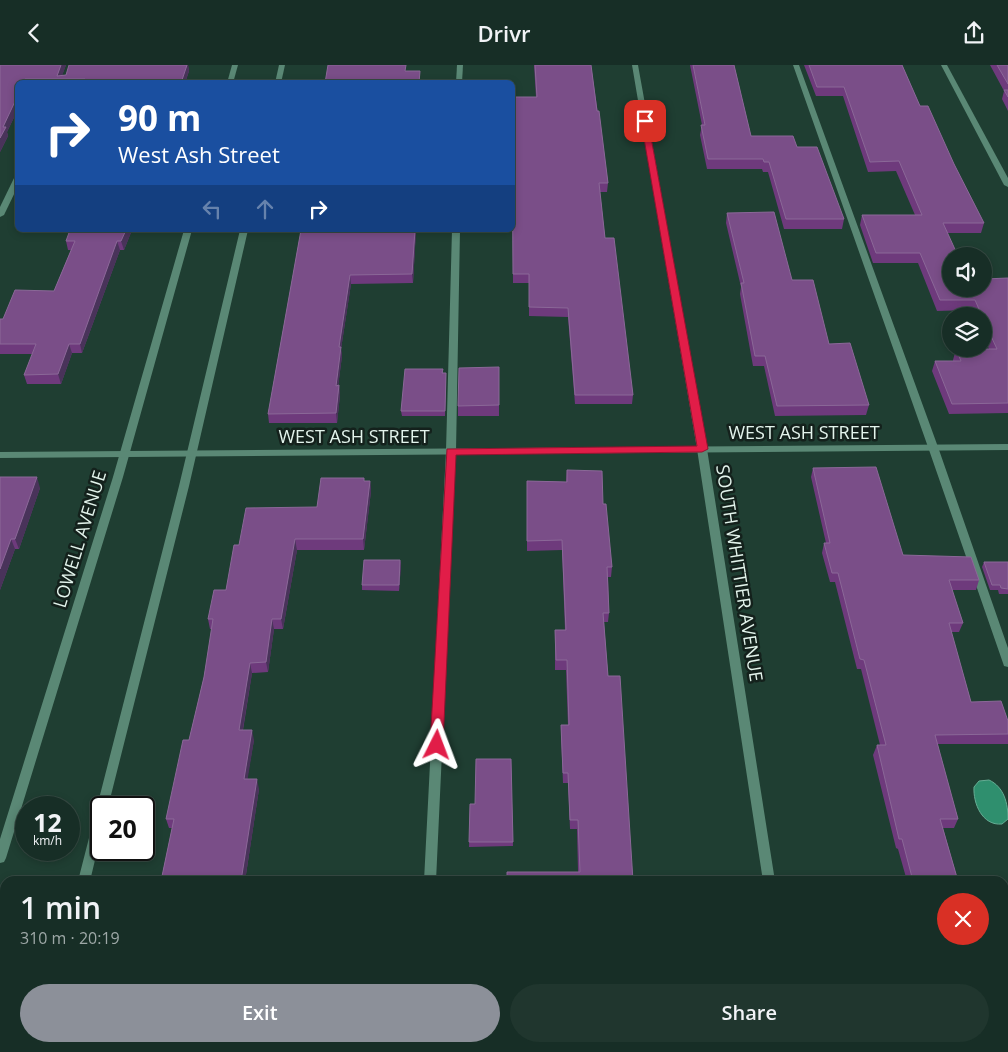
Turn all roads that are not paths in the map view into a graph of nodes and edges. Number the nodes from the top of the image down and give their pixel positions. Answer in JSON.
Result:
{"nodes":[{"id":1,"x":235,"y":65,"type":"edge"},
{"id":2,"x":282,"y":65,"type":"edge"},
{"id":3,"x":460,"y":65,"type":"edge"},
{"id":4,"x":635,"y":65,"type":"edge"},
{"id":5,"x":796,"y":65,"type":"edge"},
{"id":6,"x":944,"y":65,"type":"edge"},
{"id":7,"x":231,"y":80,"type":"edge"},
{"id":8,"x":279,"y":80,"type":"edge"},
{"id":9,"x":459,"y":80,"type":"edge"},
{"id":10,"x":15,"y":184,"type":"edge"},
{"id":11,"x":1008,"y":185,"type":"edge"},
{"id":12,"x":0,"y":215,"type":"edge"},
{"id":13,"x":187,"y":232,"type":"edge"},
{"id":14,"x":244,"y":232,"type":"edge"},
{"id":15,"x":456,"y":232,"type":"edge"},
{"id":16,"x":933,"y":447,"type":"junction"},
{"id":17,"x":1008,"y":447,"type":"edge"},
{"id":18,"x":702,"y":449,"type":"junction"},
{"id":19,"x":451,"y":451,"type":"junction"},
{"id":20,"x":125,"y":453,"type":"junction"},
{"id":21,"x":192,"y":453,"type":"junction"},
{"id":22,"x":0,"y":455,"type":"edge"},
{"id":23,"x":1008,"y":663,"type":"edge"},
{"id":24,"x":105,"y":796,"type":"edge"},
{"id":25,"x":90,"y":857,"type":"edge"},
{"id":26,"x":0,"y":858,"type":"edge"},
{"id":27,"x":85,"y":876,"type":"edge"},
{"id":28,"x":430,"y":876,"type":"edge"},
{"id":29,"x":767,"y":876,"type":"edge"}],
"edges":[{"from":1,"to":7,"type":"street"},
{"from":2,"to":8,"type":"street"},
{"from":3,"to":9,"type":"street"},
{"from":4,"to":18,"type":"street","name":"SOUTH WHITTIER AVENUE"},
{"from":5,"to":16,"type":"street"},
{"from":6,"to":11,"type":"street"},
{"from":10,"to":12,"type":"street"},
{"from":13,"to":20,"type":"street","name":"LOWELL AVENUE"},
{"from":14,"to":21,"type":"street"},
{"from":15,"to":19,"type":"street"},
{"from":16,"to":17,"type":"street","name":"WEST ASH STREET"},
{"from":16,"to":18,"type":"street","name":"WEST ASH STREET"},
{"from":16,"to":23,"type":"street"},
{"from":18,"to":19,"type":"street","name":"WEST ASH STREET"},
{"from":18,"to":29,"type":"street","name":"SOUTH WHITTIER AVENUE"},
{"from":19,"to":21,"type":"street","name":"WEST ASH STREET"},
{"from":19,"to":28,"type":"street"},
{"from":20,"to":21,"type":"street","name":"WEST ASH STREET"},
{"from":20,"to":22,"type":"street","name":"WEST ASH STREET"},
{"from":20,"to":26,"type":"street","name":"LOWELL AVENUE"},
{"from":21,"to":24,"type":"street"},
{"from":25,"to":27,"type":"street"}]}
